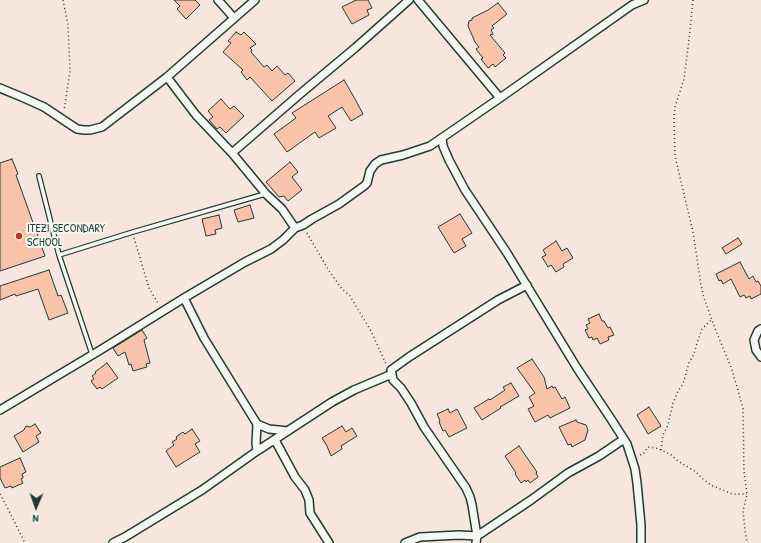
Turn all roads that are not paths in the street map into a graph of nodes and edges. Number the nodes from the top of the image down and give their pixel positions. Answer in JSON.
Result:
{"nodes":[{"id":1,"x":218,"y":0,"type":"edge"},
{"id":2,"x":255,"y":0,"type":"edge"},
{"id":3,"x":409,"y":0,"type":"edge"},
{"id":4,"x":418,"y":0,"type":"edge"},
{"id":5,"x":644,"y":0,"type":"edge"},
{"id":6,"x":629,"y":2,"type":"edge"},
{"id":7,"x":234,"y":18,"type":"junction"},
{"id":8,"x":166,"y":77,"type":"junction"},
{"id":9,"x":0,"y":88,"type":"edge"},
{"id":10,"x":500,"y":98,"type":"junction"},
{"id":11,"x":442,"y":138,"type":"junction"},
{"id":12,"x":232,"y":153,"type":"junction"},
{"id":13,"x":40,"y":176,"type":"dead end"},
{"id":14,"x":266,"y":194,"type":"junction"},
{"id":15,"x":295,"y":228,"type":"junction"},
{"id":16,"x":59,"y":255,"type":"junction"},
{"id":17,"x":527,"y":285,"type":"junction"},
{"id":18,"x":184,"y":298,"type":"junction"},
{"id":19,"x":761,"y":329,"type":"edge"},
{"id":20,"x":92,"y":354,"type":"junction"},
{"id":21,"x":761,"y":357,"type":"edge"},
{"id":22,"x":391,"y":372,"type":"junction"},
{"id":23,"x":0,"y":410,"type":"edge"},
{"id":24,"x":257,"y":424,"type":"junction"},
{"id":25,"x":288,"y":431,"type":"junction"},
{"id":26,"x":624,"y":439,"type":"junction"},
{"id":27,"x":275,"y":440,"type":"junction"},
{"id":28,"x":257,"y":451,"type":"junction"},
{"id":29,"x":126,"y":540,"type":"edge"},
{"id":30,"x":476,"y":540,"type":"edge"},
{"id":31,"x":113,"y":543,"type":"edge"},
{"id":32,"x":329,"y":543,"type":"edge"},
{"id":33,"x":405,"y":543,"type":"edge"},
{"id":34,"x":641,"y":543,"type":"edge"}],
"edges":[{"from":1,"to":7,"type":"street"},
{"from":2,"to":7,"type":"street"},
{"from":3,"to":12,"type":"street"},
{"from":4,"to":10,"type":"street"},
{"from":5,"to":6,"type":"street"},
{"from":6,"to":10,"type":"street"},
{"from":7,"to":8,"type":"street"},
{"from":8,"to":9,"type":"street"},
{"from":8,"to":12,"type":"street"},
{"from":10,"to":11,"type":"street"},
{"from":11,"to":15,"type":"street"},
{"from":11,"to":17,"type":"street"},
{"from":12,"to":14,"type":"street"},
{"from":13,"to":16,"type":"lane"},
{"from":14,"to":15,"type":"street"},
{"from":14,"to":16,"type":"lane"},
{"from":15,"to":18,"type":"street"},
{"from":16,"to":20,"type":"lane"},
{"from":17,"to":22,"type":"street"},
{"from":17,"to":26,"type":"street"},
{"from":18,"to":20,"type":"street"},
{"from":18,"to":24,"type":"street"},
{"from":19,"to":21,"type":"street"},
{"from":20,"to":23,"type":"street"},
{"from":22,"to":25,"type":"street"},
{"from":22,"to":30,"type":"street"},
{"from":24,"to":25,"type":"street"},
{"from":24,"to":28,"type":"street"},
{"from":25,"to":27,"type":"street"},
{"from":26,"to":30,"type":"street"},
{"from":26,"to":34,"type":"street"},
{"from":27,"to":28,"type":"street"},
{"from":27,"to":32,"type":"street"},
{"from":28,"to":29,"type":"street"},
{"from":29,"to":31,"type":"street"},
{"from":30,"to":33,"type":"street"}]}
